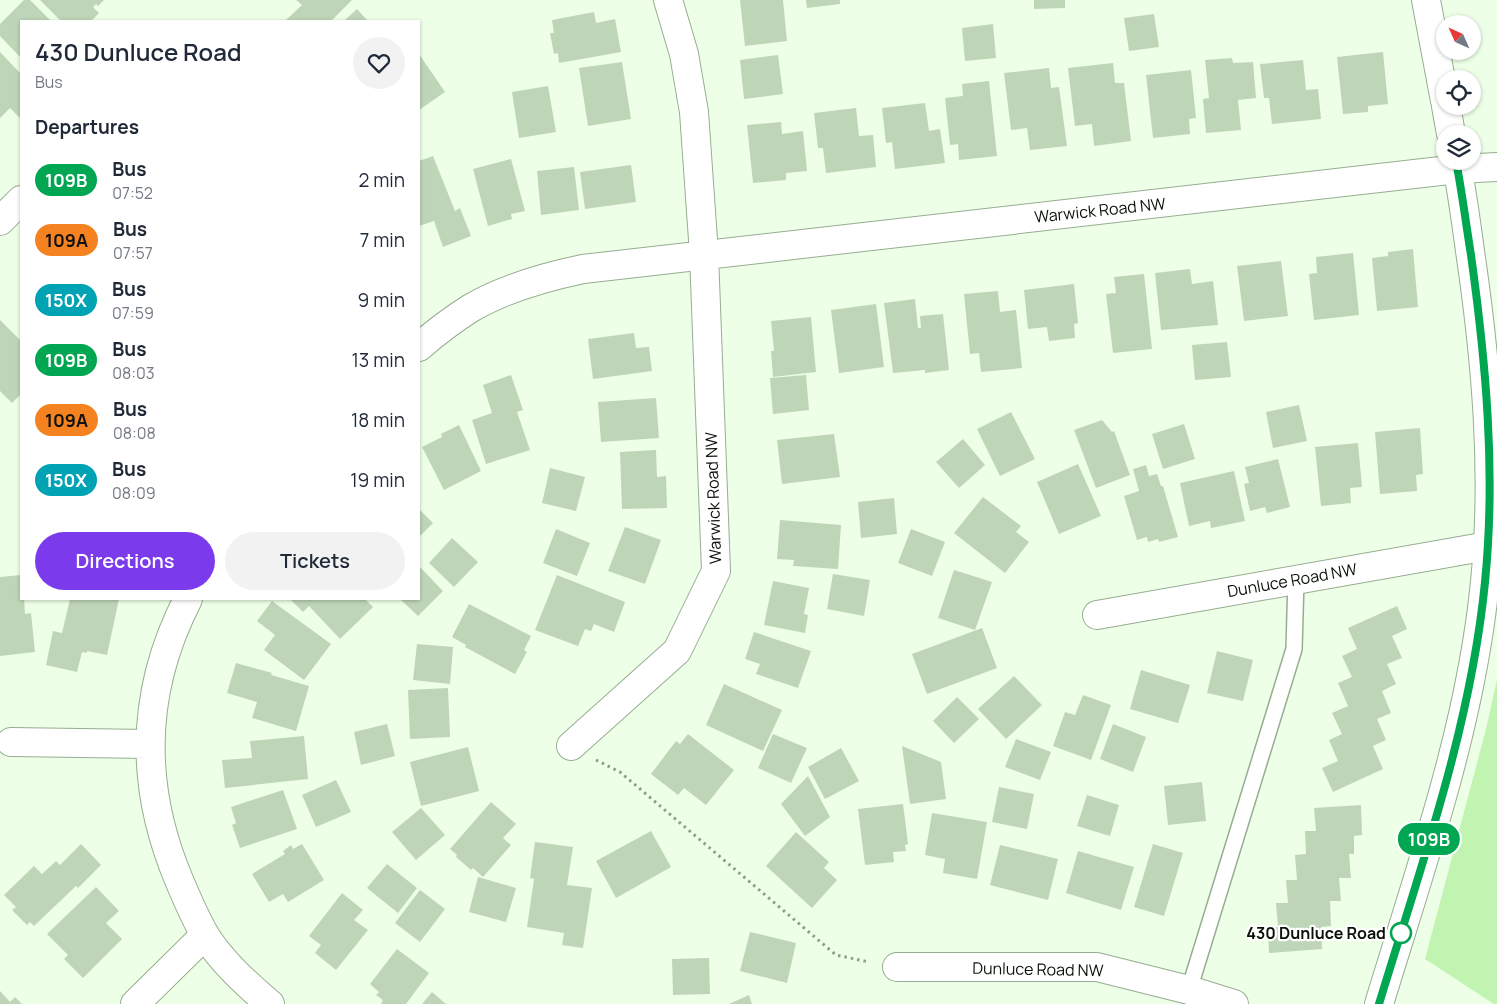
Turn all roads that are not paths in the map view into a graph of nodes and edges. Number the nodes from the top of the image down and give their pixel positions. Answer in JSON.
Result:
{"nodes":[{"id":1,"x":668,"y":0,"type":"edge"},
{"id":2,"x":1426,"y":0,"type":"edge"},
{"id":3,"x":1439,"y":70,"type":"edge"},
{"id":4,"x":1436,"y":167,"type":"edge"},
{"id":5,"x":1481,"y":167,"type":"edge"},
{"id":6,"x":1497,"y":168,"type":"edge"},
{"id":7,"x":1458,"y":170,"type":"edge"},
{"id":8,"x":20,"y":201,"type":"edge"},
{"id":9,"x":0,"y":221,"type":"edge"},
{"id":10,"x":704,"y":254,"type":"junction"},
{"id":11,"x":420,"y":347,"type":"edge"},
{"id":12,"x":1488,"y":546,"type":"junction"},
{"id":13,"x":1296,"y":580,"type":"junction"},
{"id":14,"x":187,"y":600,"type":"edge"},
{"id":15,"x":1097,"y":615,"type":"dead end"},
{"id":16,"x":11,"y":742,"type":"dead end"},
{"id":17,"x":149,"y":744,"type":"junction"},
{"id":18,"x":571,"y":746,"type":"road end"},
{"id":19,"x":205,"y":935,"type":"junction"},
{"id":20,"x":897,"y":967,"type":"road end"},
{"id":21,"x":1189,"y":990,"type":"junction"},
{"id":22,"x":135,"y":1004,"type":"edge"},
{"id":23,"x":270,"y":1004,"type":"edge"},
{"id":24,"x":1234,"y":1004,"type":"edge"},
{"id":25,"x":1379,"y":1004,"type":"edge"}],
"edges":[{"from":1,"to":10,"type":"street","name":"Warwick Road NW"},
{"from":2,"to":3,"type":"street"},
{"from":4,"to":10,"type":"street","name":"Warwick Road NW"},
{"from":5,"to":6,"type":"street","name":"Warwick Road NW"},
{"from":7,"to":12,"type":"street"},
{"from":8,"to":9,"type":"street"},
{"from":10,"to":11,"type":"street","name":"Warwick Road NW"},
{"from":10,"to":18,"type":"street","name":"Warwick Road NW"},
{"from":12,"to":13,"type":"street","name":"Dunluce Road NW"},
{"from":12,"to":25,"type":"street"},
{"from":13,"to":15,"type":"street","name":"Dunluce Road NW"},
{"from":13,"to":21,"type":"lane"},
{"from":14,"to":17,"type":"street"},
{"from":16,"to":17,"type":"street"},
{"from":17,"to":19,"type":"street"},
{"from":19,"to":22,"type":"street"},
{"from":19,"to":23,"type":"street"},
{"from":20,"to":21,"type":"street","name":"Dunluce Road NW"},
{"from":21,"to":24,"type":"street","name":"Dunluce Road NW"}]}
